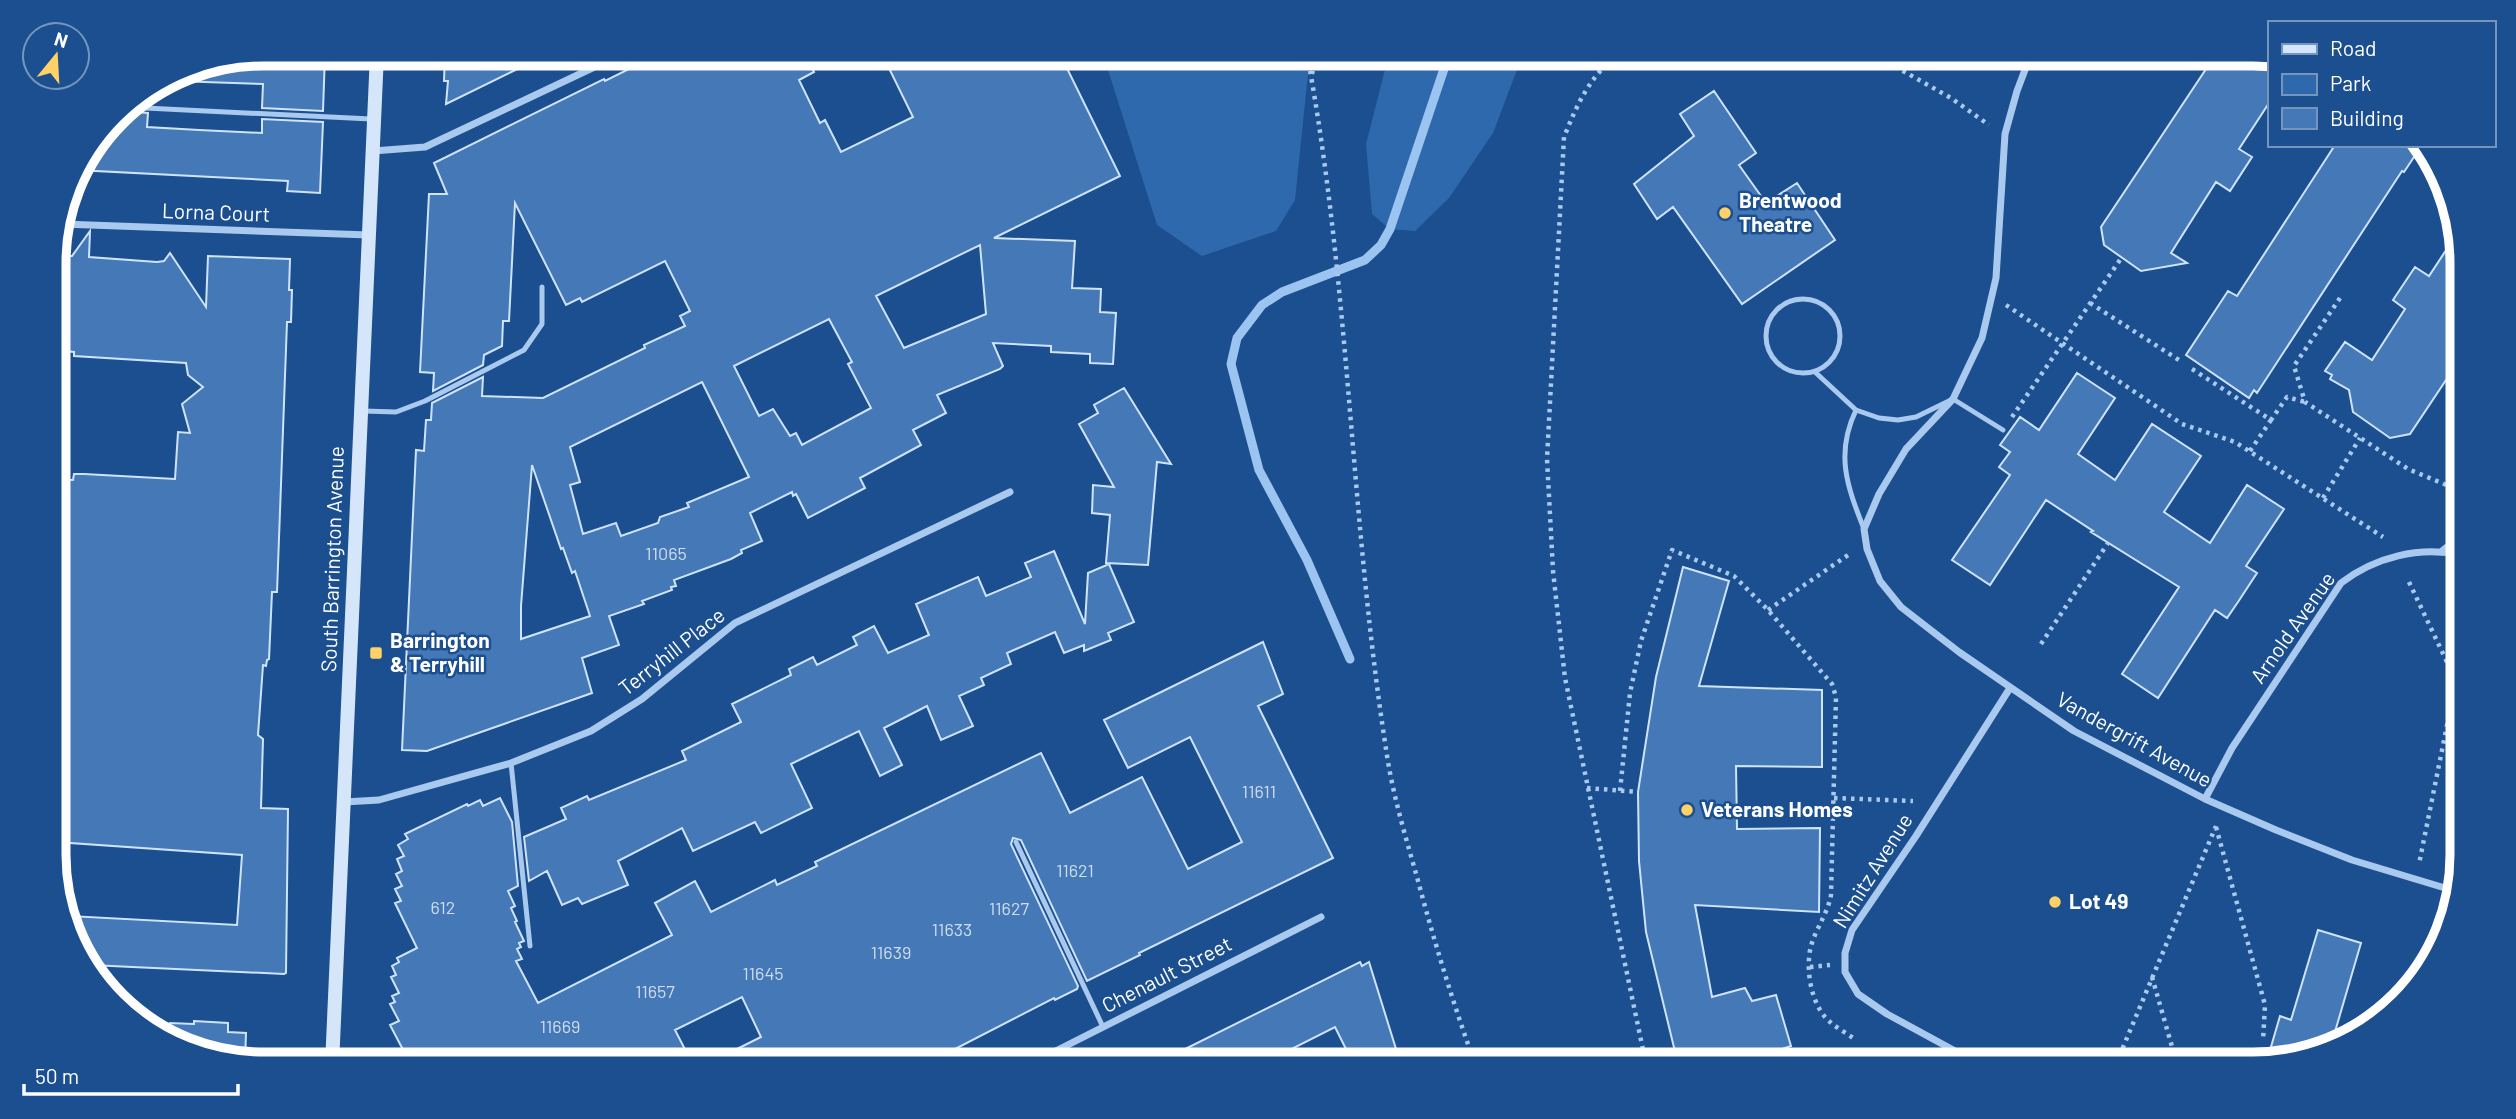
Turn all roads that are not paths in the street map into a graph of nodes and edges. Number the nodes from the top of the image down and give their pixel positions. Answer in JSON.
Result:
{"nodes":[{"id":1,"x":376,"y":67,"type":"edge"},
{"id":2,"x":594,"y":67,"type":"edge"},
{"id":3,"x":2026,"y":67,"type":"edge"},
{"id":4,"x":143,"y":108,"type":"edge"},
{"id":5,"x":374,"y":120,"type":"junction"},
{"id":6,"x":373,"y":150,"type":"junction"},
{"id":7,"x":71,"y":224,"type":"edge"},
{"id":8,"x":369,"y":235,"type":"junction"},
{"id":9,"x":542,"y":287,"type":"dead end"},
{"id":10,"x":1815,"y":372,"type":"junction"},
{"id":11,"x":1953,"y":399,"type":"junction"},
{"id":12,"x":1856,"y":410,"type":"junction"},
{"id":13,"x":361,"y":411,"type":"junction"},
{"id":14,"x":2003,"y":430,"type":"road end"},
{"id":15,"x":1010,"y":492,"type":"dead end"},
{"id":16,"x":1864,"y":529,"type":"junction"},
{"id":17,"x":2450,"y":545,"type":"edge"},
{"id":18,"x":2442,"y":551,"type":"junction"},
{"id":19,"x":2450,"y":553,"type":"edge"},
{"id":20,"x":2010,"y":688,"type":"junction"},
{"id":21,"x":511,"y":763,"type":"junction"},
{"id":22,"x":2206,"y":799,"type":"junction"},
{"id":23,"x":344,"y":802,"type":"junction"},
{"id":24,"x":1016,"y":842,"type":"dead end"},
{"id":25,"x":2447,"y":889,"type":"edge"},
{"id":26,"x":1321,"y":917,"type":"dead end"},
{"id":27,"x":530,"y":946,"type":"dead end"},
{"id":28,"x":1103,"y":1027,"type":"junction"},
{"id":29,"x":333,"y":1052,"type":"edge"},
{"id":30,"x":1054,"y":1052,"type":"edge"},
{"id":31,"x":1957,"y":1052,"type":"edge"}],
"edges":[{"from":1,"to":5,"type":"street","name":"South Barrington Avenue"},
{"from":2,"to":6,"type":"street"},
{"from":3,"to":11,"type":"street"},
{"from":4,"to":5,"type":"lane"},
{"from":5,"to":6,"type":"street","name":"South Barrington Avenue"},
{"from":6,"to":8,"type":"street","name":"South Barrington Avenue"},
{"from":7,"to":8,"type":"street","name":"Lorna Court"},
{"from":8,"to":13,"type":"street","name":"South Barrington Avenue"},
{"from":9,"to":13,"type":"lane"},
{"from":10,"to":10,"type":"lane"},
{"from":10,"to":12,"type":"lane"},
{"from":11,"to":12,"type":"lane"},
{"from":11,"to":14,"type":"lane"},
{"from":11,"to":16,"type":"street"},
{"from":12,"to":16,"type":"lane"},
{"from":13,"to":23,"type":"street","name":"South Barrington Avenue"},
{"from":15,"to":21,"type":"street","name":"Terryhill Place"},
{"from":16,"to":20,"type":"street","name":"Vandergrift Avenue"},
{"from":17,"to":18,"type":"street"},
{"from":18,"to":19,"type":"street","name":"Arnold Avenue"},
{"from":18,"to":22,"type":"street","name":"Arnold Avenue"},
{"from":20,"to":22,"type":"street","name":"Vandergrift Avenue"},
{"from":20,"to":31,"type":"street","name":"Nimitz Avenue"},
{"from":21,"to":23,"type":"street","name":"Terryhill Place"},
{"from":21,"to":27,"type":"lane"},
{"from":22,"to":25,"type":"street","name":"Vandergrift Avenue"},
{"from":23,"to":29,"type":"street","name":"South Barrington Avenue"},
{"from":24,"to":28,"type":"lane"},
{"from":26,"to":28,"type":"street","name":"Chenault Street"},
{"from":28,"to":30,"type":"street","name":"Chenault Street"}]}
